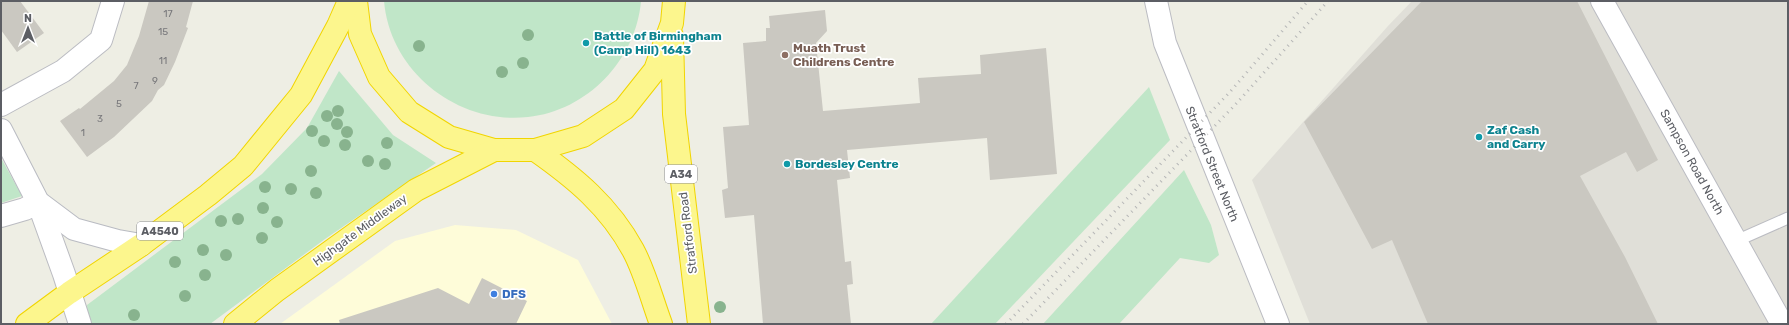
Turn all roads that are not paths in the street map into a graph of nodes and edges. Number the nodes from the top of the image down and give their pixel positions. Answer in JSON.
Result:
{"nodes":[{"id":1,"x":113,"y":1,"type":"edge"},
{"id":2,"x":349,"y":1,"type":"edge"},
{"id":3,"x":356,"y":1,"type":"edge"},
{"id":4,"x":674,"y":1,"type":"edge"},
{"id":5,"x":1156,"y":1,"type":"edge"},
{"id":6,"x":1602,"y":1,"type":"edge"},
{"id":7,"x":672,"y":23,"type":"junction"},
{"id":8,"x":1,"y":105,"type":"edge"},
{"id":9,"x":1,"y":130,"type":"edge"},
{"id":10,"x":494,"y":150,"type":"junction"},
{"id":11,"x":535,"y":150,"type":"junction"},
{"id":12,"x":38,"y":202,"type":"junction"},
{"id":13,"x":1,"y":216,"type":"edge"},
{"id":14,"x":1788,"y":218,"type":"edge"},
{"id":15,"x":1736,"y":241,"type":"junction"},
{"id":16,"x":141,"y":245,"type":"junction"},
{"id":17,"x":69,"y":293,"type":"junction"},
{"id":18,"x":27,"y":324,"type":"edge"},
{"id":19,"x":80,"y":324,"type":"edge"},
{"id":20,"x":235,"y":324,"type":"edge"},
{"id":21,"x":661,"y":324,"type":"edge"},
{"id":22,"x":699,"y":324,"type":"edge"},
{"id":23,"x":1278,"y":324,"type":"edge"},
{"id":24,"x":1782,"y":324,"type":"edge"}],
"edges":[{"from":1,"to":8,"type":"street"},
{"from":2,"to":16,"type":"highway","number":"A4540"},
{"from":3,"to":10,"type":"highway"},
{"from":4,"to":7,"type":"highway"},
{"from":5,"to":23,"type":"street","name":"Stratford Street North"},
{"from":6,"to":15,"type":"street","name":"Sampson Road North"},
{"from":7,"to":11,"type":"highway"},
{"from":7,"to":22,"type":"highway","name":"Stratford Road","number":"A34"},
{"from":9,"to":12,"type":"street"},
{"from":10,"to":11,"type":"highway"},
{"from":10,"to":20,"type":"highway","name":"Highgate Middleway"},
{"from":11,"to":21,"type":"highway"},
{"from":12,"to":13,"type":"street"},
{"from":12,"to":16,"type":"street"},
{"from":12,"to":17,"type":"street"},
{"from":14,"to":15,"type":"lane"},
{"from":15,"to":24,"type":"street","name":"Sampson Road North"},
{"from":16,"to":17,"type":"highway","number":"A4540"},
{"from":17,"to":18,"type":"highway","number":"A4540"},
{"from":17,"to":19,"type":"street"}]}
